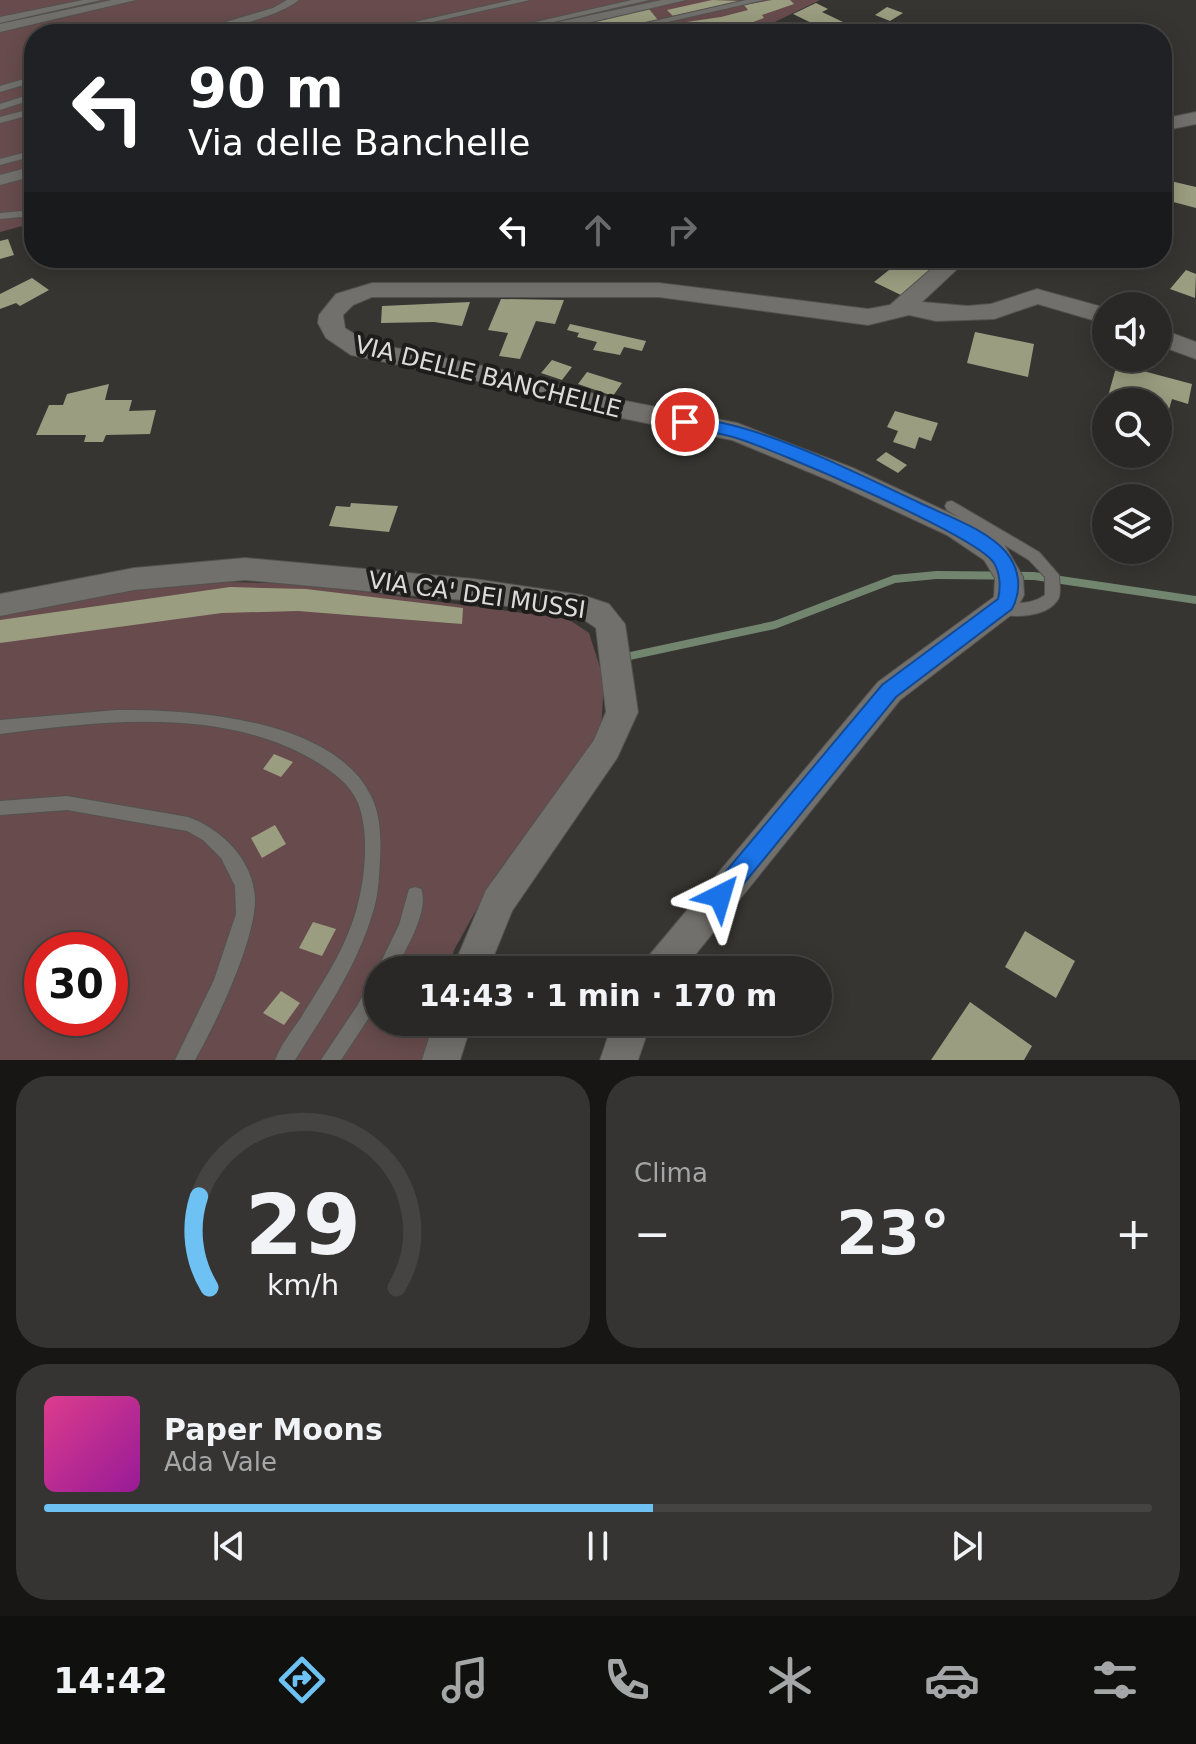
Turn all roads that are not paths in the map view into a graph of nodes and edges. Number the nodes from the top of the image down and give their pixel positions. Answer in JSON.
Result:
{"nodes":[{"id":1,"x":96,"y":0,"type":"edge"},
{"id":2,"x":130,"y":0,"type":"edge"},
{"id":3,"x":294,"y":0,"type":"edge"},
{"id":4,"x":525,"y":0,"type":"edge"},
{"id":5,"x":680,"y":0,"type":"edge"},
{"id":6,"x":759,"y":0,"type":"edge"},
{"id":7,"x":650,"y":3,"type":"edge"},
{"id":8,"x":0,"y":20,"type":"edge"},
{"id":9,"x":667,"y":20,"type":"junction"},
{"id":10,"x":226,"y":24,"type":"edge"},
{"id":11,"x":411,"y":24,"type":"edge"},
{"id":12,"x":540,"y":24,"type":"edge"},
{"id":13,"x":563,"y":24,"type":"edge"},
{"id":14,"x":648,"y":24,"type":"edge"},
{"id":15,"x":0,"y":28,"type":"edge"},
{"id":16,"x":24,"y":82,"type":"edge"},
{"id":17,"x":0,"y":89,"type":"edge"},
{"id":18,"x":24,"y":99,"type":"edge"},
{"id":19,"x":0,"y":107,"type":"edge"},
{"id":20,"x":24,"y":114,"type":"edge"},
{"id":21,"x":1196,"y":118,"type":"edge"},
{"id":22,"x":0,"y":120,"type":"edge"},
{"id":23,"x":1172,"y":123,"type":"edge"},
{"id":24,"x":24,"y":156,"type":"edge"},
{"id":25,"x":0,"y":162,"type":"edge"},
{"id":26,"x":24,"y":174,"type":"edge"},
{"id":27,"x":0,"y":180,"type":"edge"},
{"id":28,"x":24,"y":214,"type":"edge"},
{"id":29,"x":0,"y":216,"type":"edge"},
{"id":30,"x":947,"y":268,"type":"edge"},
{"id":31,"x":904,"y":306,"type":"junction"},
{"id":32,"x":1092,"y":312,"type":"edge"},
{"id":33,"x":1172,"y":342,"type":"edge"},
{"id":34,"x":1196,"y":351,"type":"edge"},
{"id":35,"x":952,"y":506,"type":"dead end"},
{"id":36,"x":0,"y":605,"type":"edge"},
{"id":37,"x":1000,"y":609,"type":"junction"},
{"id":38,"x":0,"y":727,"type":"edge"},
{"id":39,"x":0,"y":808,"type":"edge"},
{"id":40,"x":415,"y":895,"type":"dead end"},
{"id":41,"x":393,"y":956,"type":"edge"},
{"id":42,"x":476,"y":956,"type":"edge"},
{"id":43,"x":671,"y":956,"type":"edge"},
{"id":44,"x":364,"y":1012,"type":"edge"},
{"id":45,"x":449,"y":1036,"type":"edge"},
{"id":46,"x":627,"y":1036,"type":"edge"},
{"id":47,"x":184,"y":1060,"type":"edge"},
{"id":48,"x":284,"y":1060,"type":"edge"},
{"id":49,"x":330,"y":1060,"type":"edge"},
{"id":50,"x":441,"y":1060,"type":"edge"},
{"id":51,"x":619,"y":1060,"type":"edge"}],
"edges":[{"from":1,"to":8,"type":"lane"},
{"from":2,"to":15,"type":"street"},
{"from":3,"to":10,"type":"lane"},
{"from":4,"to":11,"type":"lane"},
{"from":5,"to":7,"type":"street"},
{"from":6,"to":9,"type":"lane"},
{"from":7,"to":9,"type":"street"},
{"from":7,"to":12,"type":"lane"},
{"from":7,"to":13,"type":"street"},
{"from":9,"to":14,"type":"lane"},
{"from":16,"to":17,"type":"lane"},
{"from":18,"to":19,"type":"lane"},
{"from":20,"to":22,"type":"lane"},
{"from":21,"to":23,"type":"street"},
{"from":24,"to":25,"type":"lane"},
{"from":26,"to":27,"type":"street"},
{"from":28,"to":29,"type":"lane"},
{"from":30,"to":31,"type":"street","name":"VIA DELLE BANCHELLE"},
{"from":31,"to":32,"type":"street","name":"VIA DELLE BANCHELLE"},
{"from":31,"to":37,"type":"street","name":"VIA DELLE BANCHELLE"},
{"from":33,"to":34,"type":"street"},
{"from":35,"to":37,"type":"lane"},
{"from":36,"to":42,"type":"street","name":"VIA CA' DEI MUSSI"},
{"from":37,"to":43,"type":"street"},
{"from":38,"to":48,"type":"lane"},
{"from":39,"to":47,"type":"lane"},
{"from":40,"to":41,"type":"lane"},
{"from":44,"to":49,"type":"lane"},
{"from":45,"to":50,"type":"street"},
{"from":46,"to":51,"type":"street"}]}
